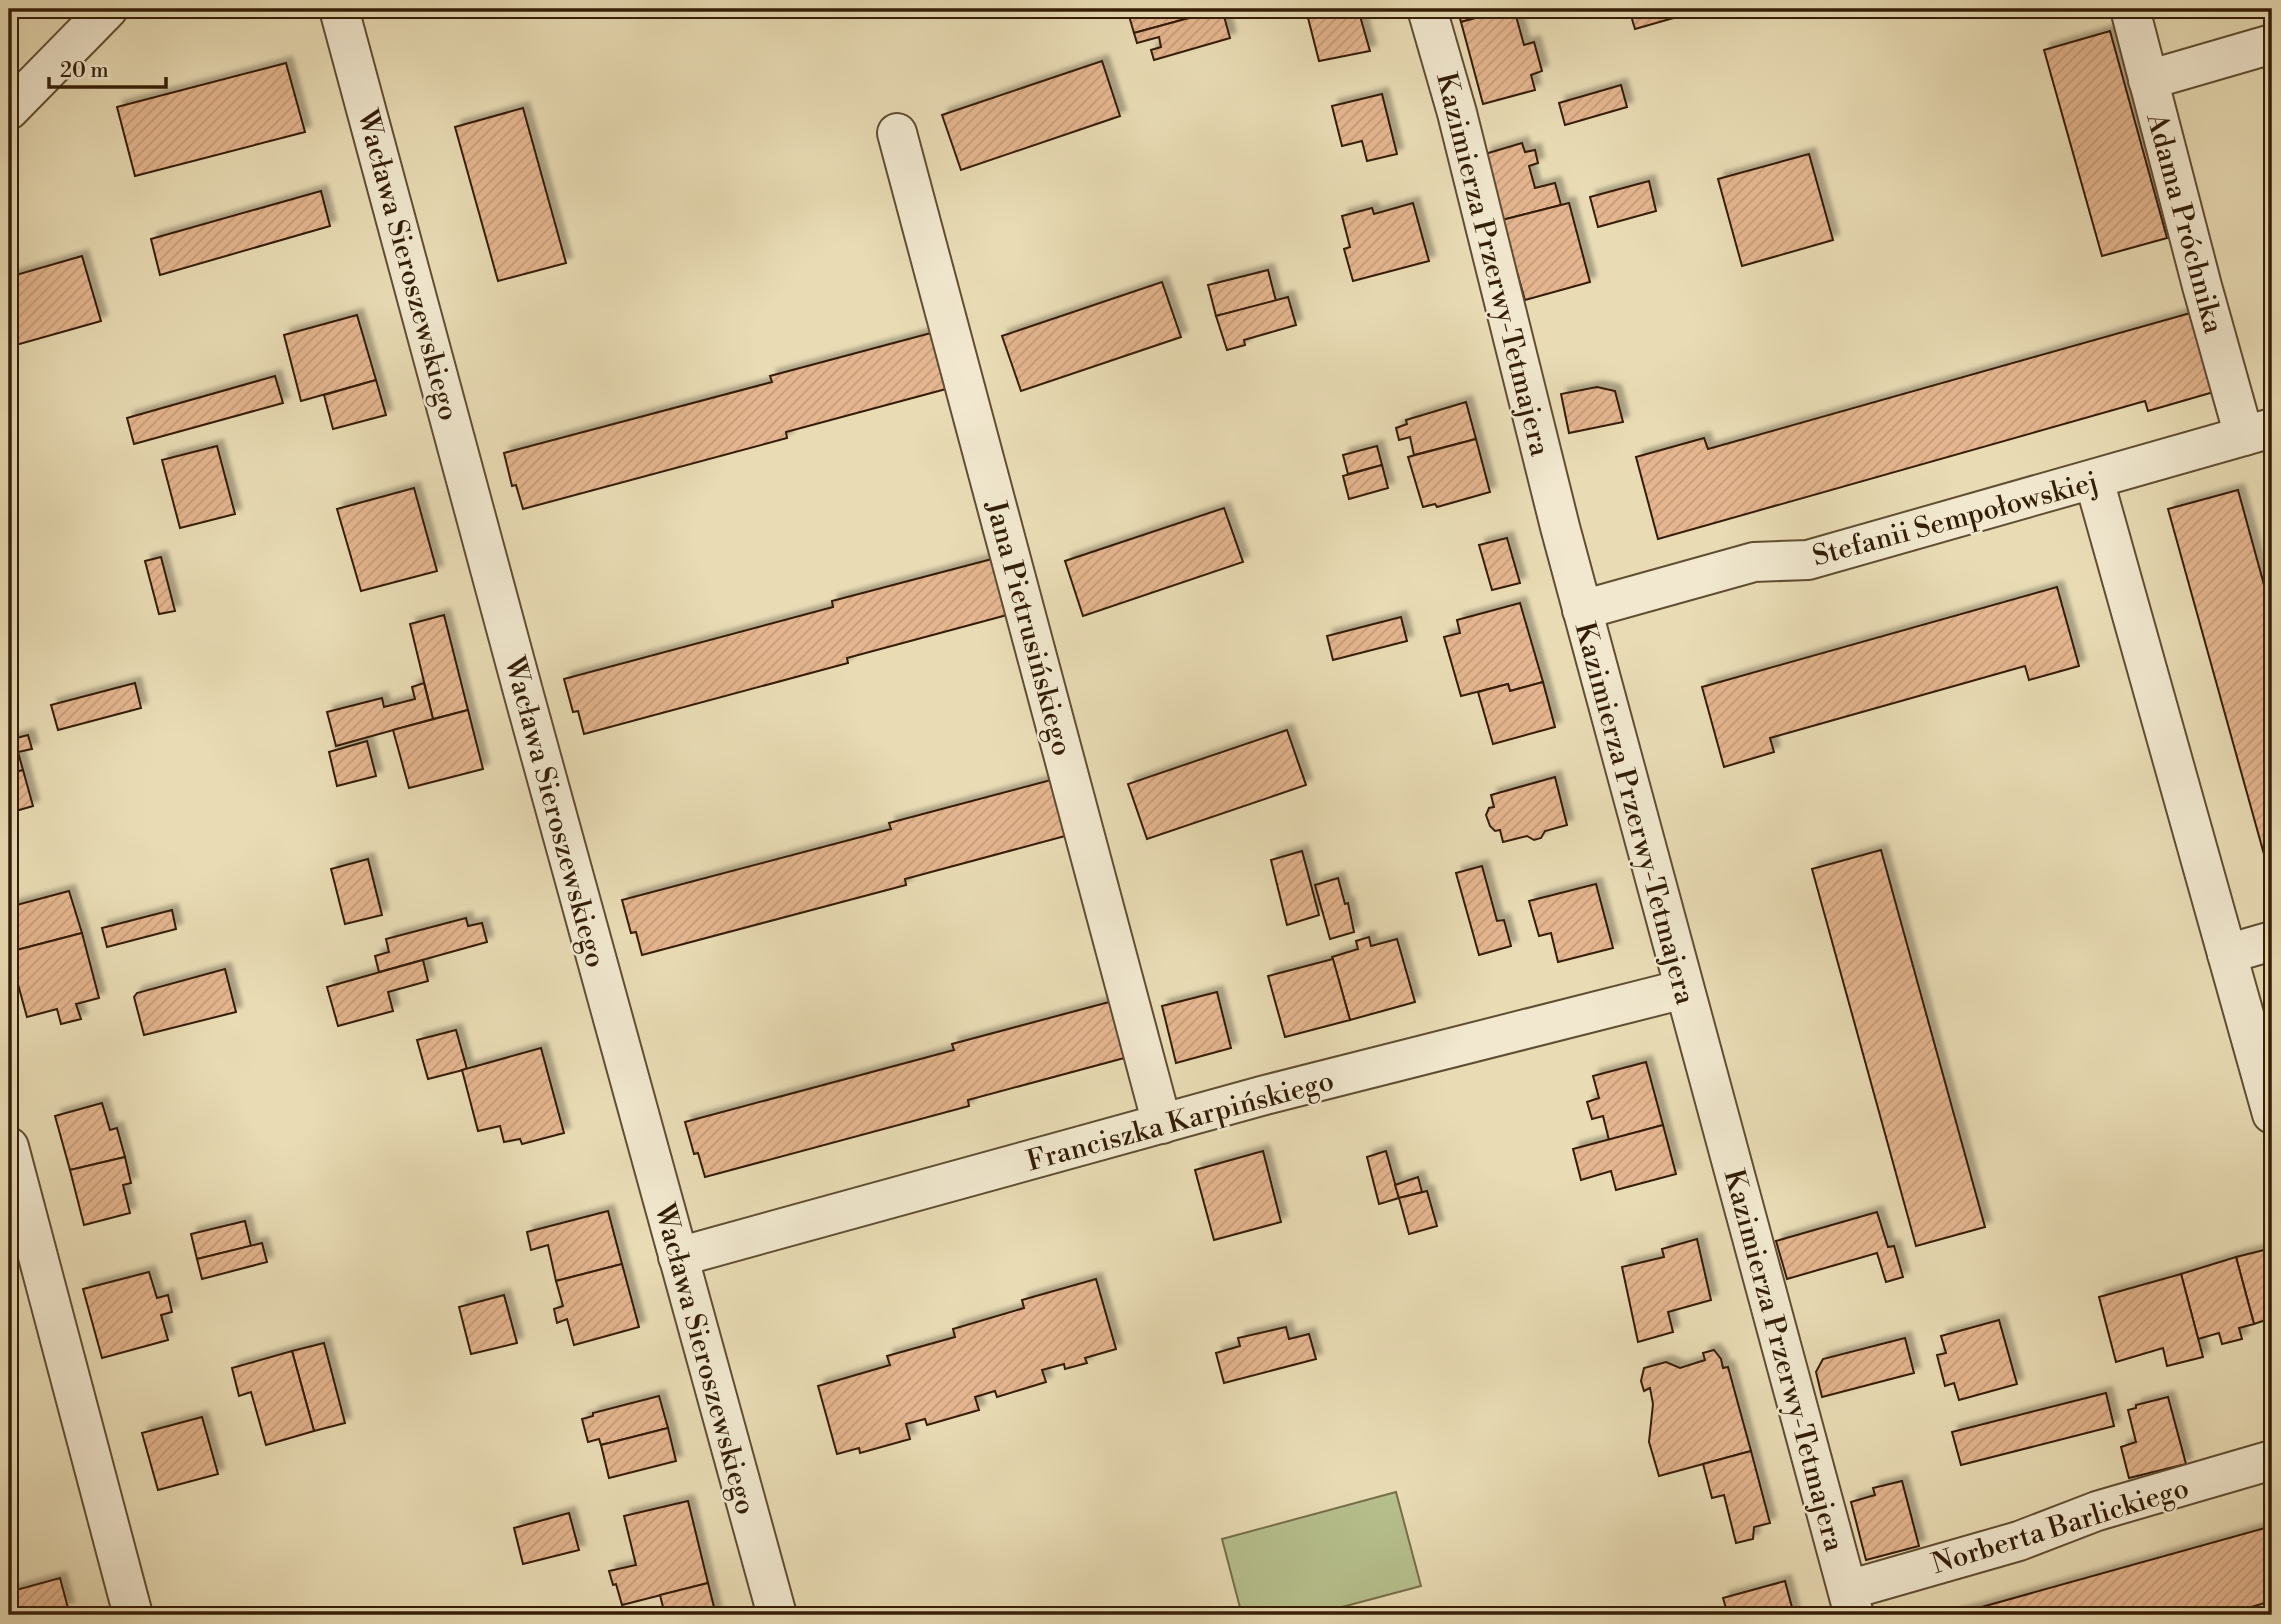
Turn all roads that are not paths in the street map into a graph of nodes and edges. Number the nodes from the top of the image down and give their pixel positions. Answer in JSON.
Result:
{"nodes":[{"id":1,"x":107,"y":9,"type":"edge"},
{"id":2,"x":339,"y":9,"type":"edge"},
{"id":3,"x":1427,"y":9,"type":"edge"},
{"id":4,"x":2130,"y":9,"type":"edge"},
{"id":5,"x":2272,"y":44,"type":"edge"},
{"id":6,"x":2148,"y":80,"type":"junction"},
{"id":7,"x":9,"y":110,"type":"edge"},
{"id":8,"x":897,"y":133,"type":"dead end"},
{"id":9,"x":2258,"y":432,"type":"edge"},
{"id":10,"x":2094,"y":480,"type":"junction"},
{"id":11,"x":1582,"y":610,"type":"junction"},
{"id":12,"x":2272,"y":941,"type":"edge"},
{"id":13,"x":2227,"y":954,"type":"junction"},
{"id":14,"x":1684,"y":989,"type":"junction"},
{"id":15,"x":2272,"y":1114,"type":"edge"},
{"id":16,"x":1162,"y":1124,"type":"junction"},
{"id":17,"x":9,"y":1147,"type":"edge"},
{"id":18,"x":678,"y":1257,"type":"junction"},
{"id":19,"x":2272,"y":1461,"type":"edge"},
{"id":20,"x":1851,"y":1602,"type":"edge"},
{"id":21,"x":133,"y":1615,"type":"edge"},
{"id":22,"x":777,"y":1615,"type":"edge"}],
"edges":[{"from":1,"to":7,"type":"street"},
{"from":2,"to":18,"type":"street","name":"Wacława Sieroszewskiego"},
{"from":3,"to":11,"type":"street","name":"Kazimierza Przerwy-Tetmajera"},
{"from":4,"to":6,"type":"street","name":"Adama Próchnika"},
{"from":5,"to":6,"type":"street"},
{"from":6,"to":9,"type":"street","name":"Adama Próchnika"},
{"from":8,"to":16,"type":"street","name":"Jana Pietrusińskiego"},
{"from":9,"to":10,"type":"street","name":"Stefanii Sempołowskiej"},
{"from":10,"to":11,"type":"street","name":"Stefanii Sempołowskiej"},
{"from":10,"to":13,"type":"street"},
{"from":11,"to":14,"type":"street","name":"Kazimierza Przerwy-Tetmajera"},
{"from":12,"to":13,"type":"street"},
{"from":13,"to":15,"type":"street"},
{"from":14,"to":16,"type":"street","name":"Franciszka Karpińskiego"},
{"from":14,"to":20,"type":"street","name":"Kazimierza Przerwy-Tetmajera"},
{"from":16,"to":18,"type":"street","name":"Franciszka Karpińskiego"},
{"from":17,"to":21,"type":"street"},
{"from":18,"to":22,"type":"street","name":"Wacława Sieroszewskiego"},
{"from":19,"to":20,"type":"street","name":"Norberta Barlickiego"}]}
